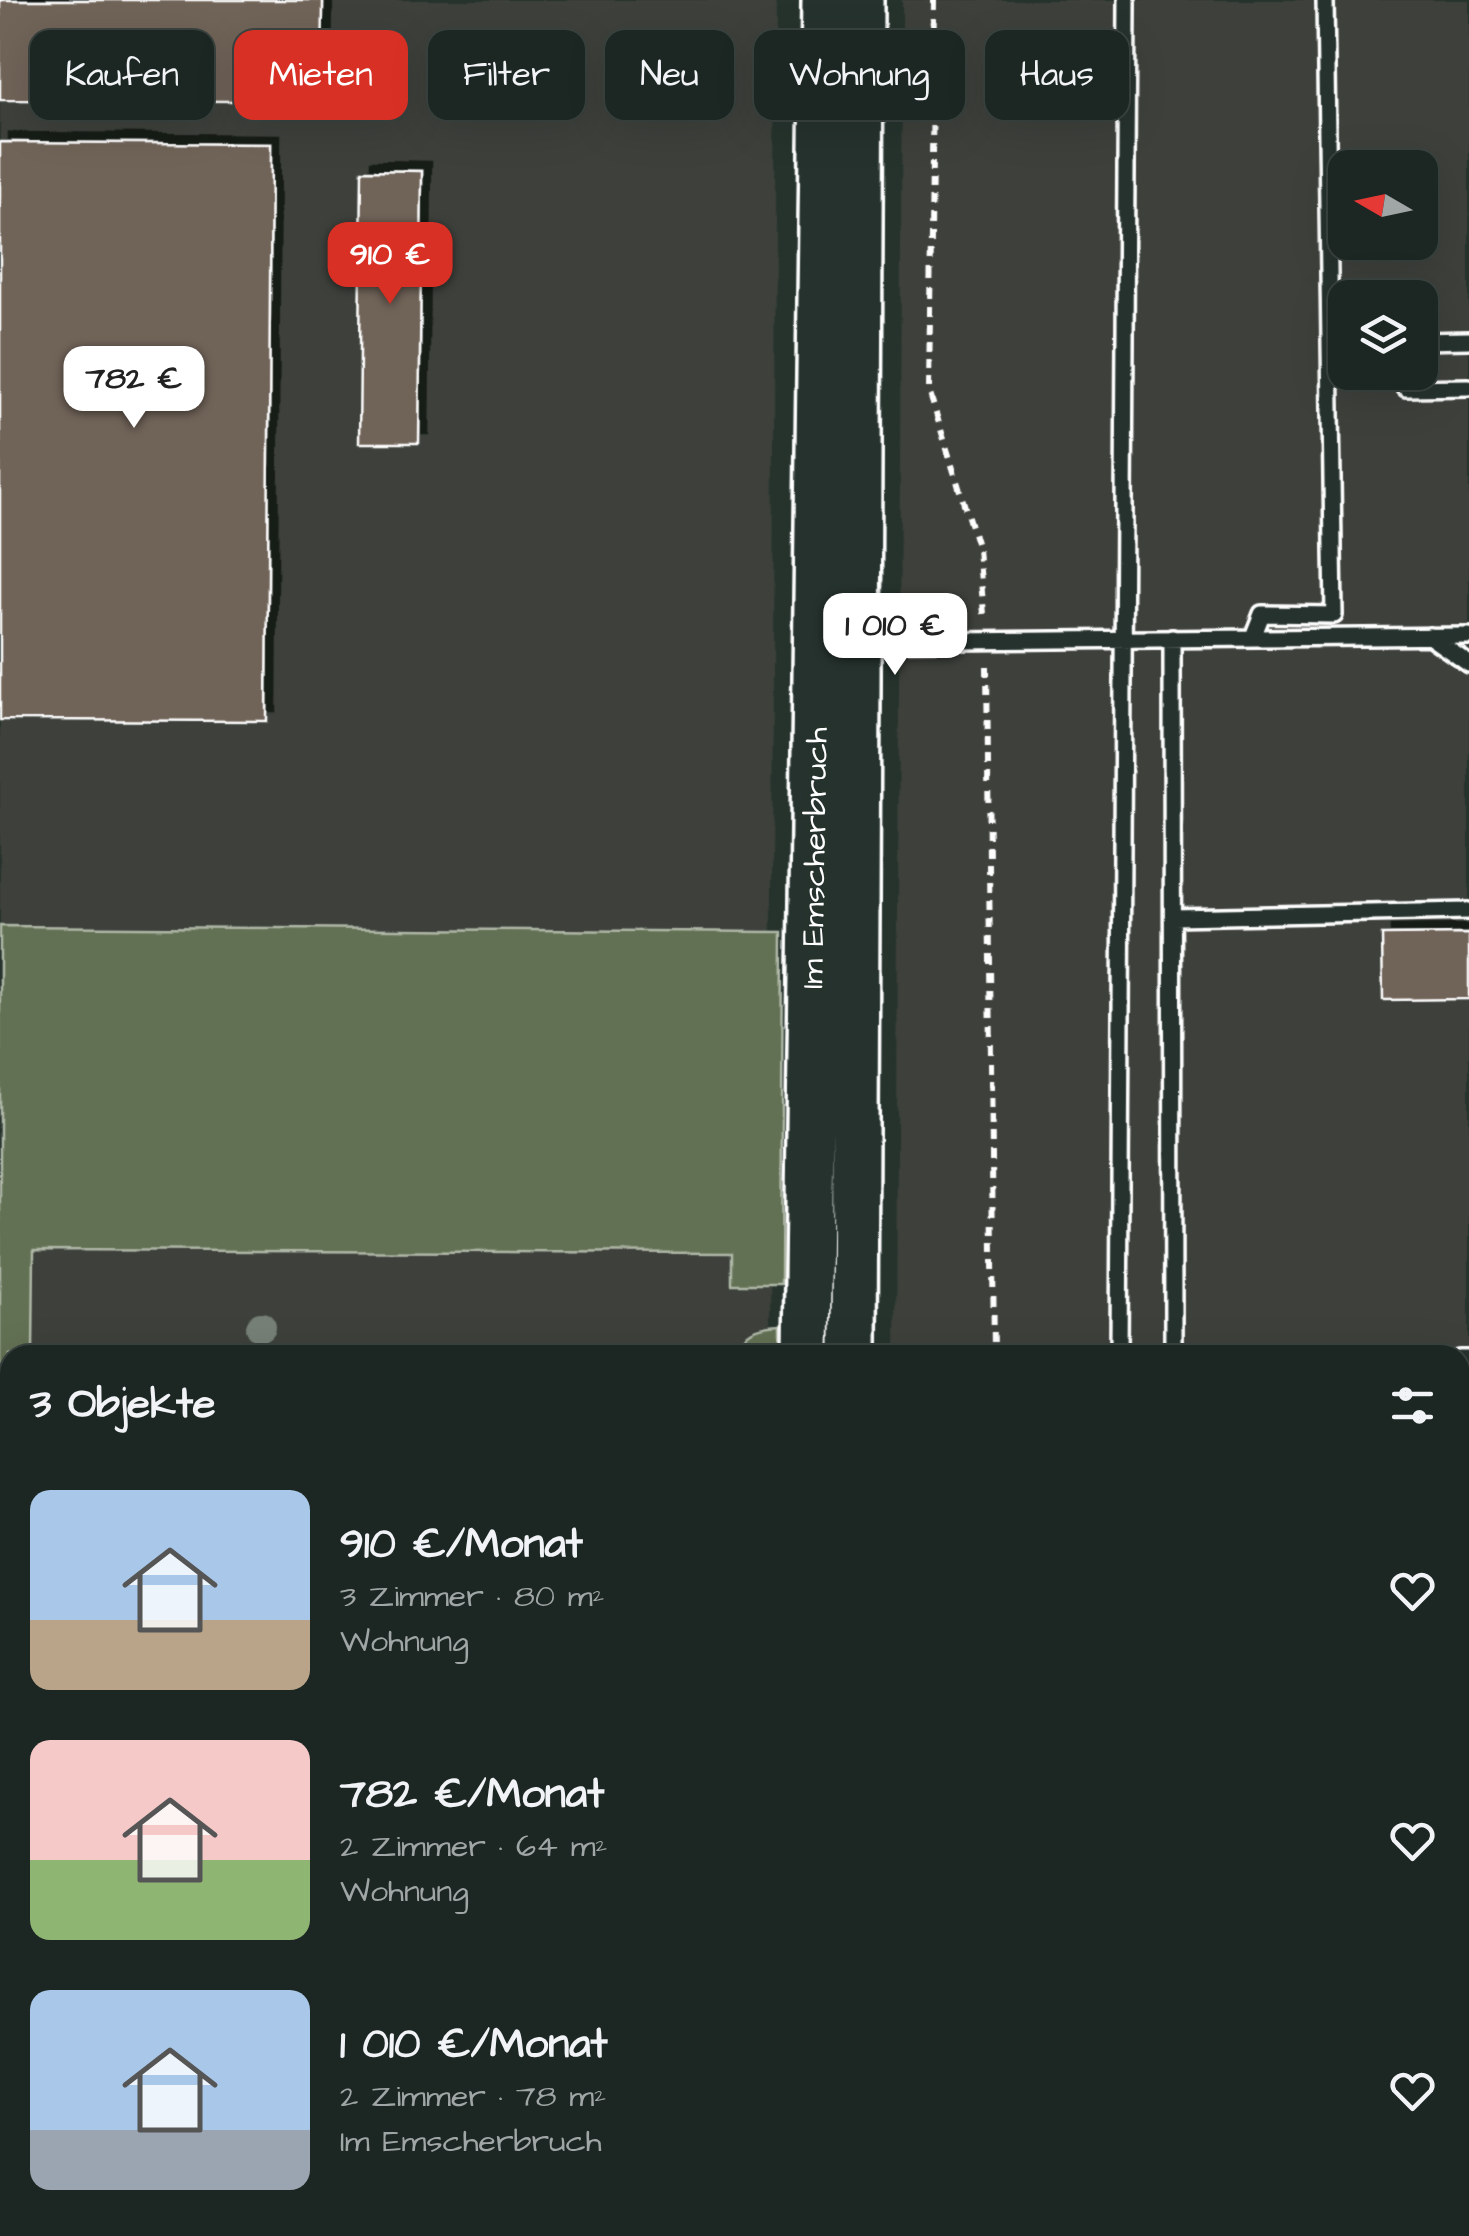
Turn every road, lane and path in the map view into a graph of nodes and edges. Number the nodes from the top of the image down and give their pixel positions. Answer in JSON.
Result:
{"nodes":[{"id":1,"x":825,"y":0,"type":"edge"},
{"id":2,"x":860,"y":0,"type":"edge"},
{"id":3,"x":934,"y":0,"type":"edge"},
{"id":4,"x":1127,"y":0,"type":"edge"},
{"id":5,"x":1325,"y":0,"type":"edge"},
{"id":6,"x":1336,"y":280,"type":"edge"},
{"id":7,"x":1469,"y":340,"type":"edge"},
{"id":8,"x":1438,"y":341,"type":"edge"},
{"id":9,"x":1438,"y":387,"type":"edge"},
{"id":10,"x":1469,"y":387,"type":"edge"},
{"id":11,"x":1337,"y":390,"type":"edge"},
{"id":12,"x":1429,"y":636,"type":"junction"},
{"id":13,"x":1469,"y":636,"type":"edge"},
{"id":14,"x":1252,"y":637,"type":"junction"},
{"id":15,"x":1172,"y":638,"type":"junction"},
{"id":16,"x":1124,"y":639,"type":"junction"},
{"id":17,"x":986,"y":641,"type":"junction"},
{"id":18,"x":838,"y":643,"type":"junction"},
{"id":19,"x":1469,"y":664,"type":"edge"},
{"id":20,"x":1469,"y":911,"type":"edge"},
{"id":21,"x":1174,"y":917,"type":"junction"},
{"id":22,"x":807,"y":1345,"type":"edge"},
{"id":23,"x":854,"y":1345,"type":"edge"},
{"id":24,"x":994,"y":1345,"type":"edge"},
{"id":25,"x":1118,"y":1345,"type":"edge"},
{"id":26,"x":1172,"y":1345,"type":"edge"}],
"edges":[{"from":1,"to":18,"type":"main road","name":"Im Emscherbruch"},
{"from":2,"to":18,"type":"main road","name":"Im Emscherbruch"},
{"from":3,"to":17,"type":"path"},
{"from":4,"to":16,"type":"lane"},
{"from":5,"to":6,"type":"lane"},
{"from":7,"to":8,"type":"lane"},
{"from":9,"to":10,"type":"lane"},
{"from":11,"to":14,"type":"lane"},
{"from":12,"to":13,"type":"lane"},
{"from":12,"to":14,"type":"lane"},
{"from":12,"to":19,"type":"lane"},
{"from":14,"to":15,"type":"lane"},
{"from":15,"to":16,"type":"lane"},
{"from":15,"to":21,"type":"lane"},
{"from":16,"to":17,"type":"lane"},
{"from":16,"to":25,"type":"lane"},
{"from":17,"to":18,"type":"lane"},
{"from":17,"to":24,"type":"path"},
{"from":18,"to":22,"type":"main road","name":"Im Emscherbruch"},
{"from":18,"to":23,"type":"main road","name":"Im Emscherbruch"},
{"from":20,"to":21,"type":"lane"},
{"from":21,"to":26,"type":"lane"}]}
